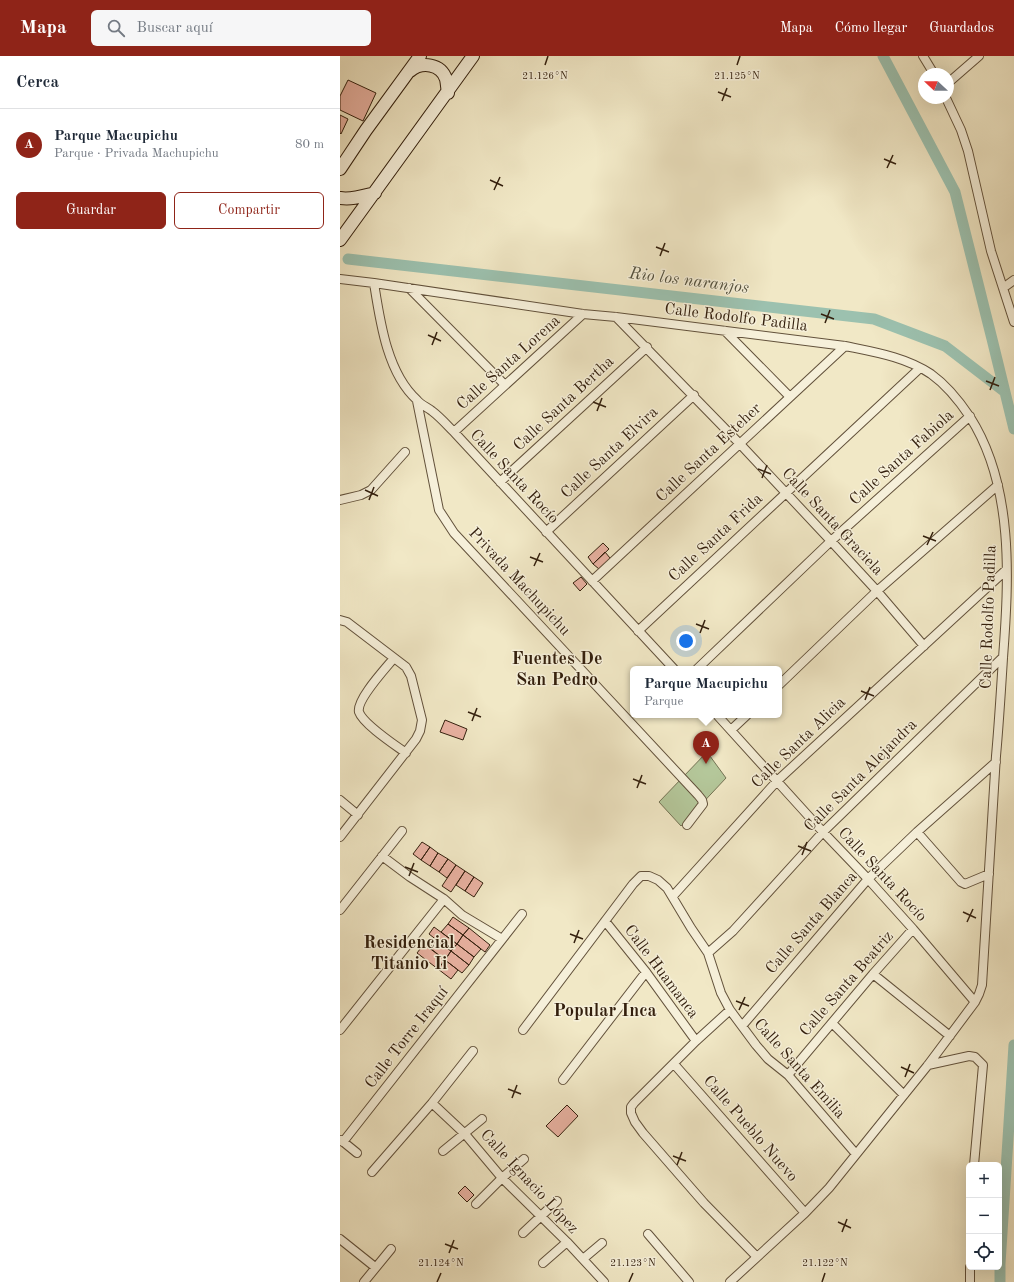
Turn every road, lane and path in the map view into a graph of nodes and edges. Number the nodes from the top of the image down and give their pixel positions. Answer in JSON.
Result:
{"nodes":[{"id":1,"x":420,"y":56,"type":"edge"},
{"id":2,"x":473,"y":56,"type":"edge"},
{"id":3,"x":923,"y":56,"type":"edge"},
{"id":4,"x":979,"y":56,"type":"edge"},
{"id":5,"x":930,"y":68,"type":"edge"},
{"id":6,"x":407,"y":74,"type":"junction"},
{"id":7,"x":954,"y":78,"type":"edge"},
{"id":8,"x":448,"y":93,"type":"junction"},
{"id":9,"x":949,"y":104,"type":"edge"},
{"id":10,"x":341,"y":166,"type":"edge"},
{"id":11,"x":375,"y":193,"type":"junction"},
{"id":12,"x":340,"y":198,"type":"edge"},
{"id":13,"x":340,"y":240,"type":"edge"},
{"id":14,"x":340,"y":279,"type":"edge"},
{"id":15,"x":1014,"y":280,"type":"edge"},
{"id":16,"x":374,"y":283,"type":"junction"},
{"id":17,"x":409,"y":288,"type":"junction"},
{"id":18,"x":1003,"y":288,"type":"junction"},
{"id":19,"x":583,"y":314,"type":"junction"},
{"id":20,"x":616,"y":317,"type":"junction"},
{"id":21,"x":1014,"y":322,"type":"edge"},
{"id":22,"x":725,"y":331,"type":"junction"},
{"id":23,"x":845,"y":346,"type":"junction"},
{"id":24,"x":647,"y":347,"type":"junction"},
{"id":25,"x":920,"y":368,"type":"junction"},
{"id":26,"x":505,"y":385,"type":"junction"},
{"id":27,"x":694,"y":395,"type":"junction"},
{"id":28,"x":790,"y":397,"type":"junction"},
{"id":29,"x":417,"y":401,"type":"junction"},
{"id":30,"x":970,"y":416,"type":"junction"},
{"id":31,"x":454,"y":432,"type":"junction"},
{"id":32,"x":740,"y":444,"type":"junction"},
{"id":33,"x":405,"y":452,"type":"dead end"},
{"id":34,"x":500,"y":482,"type":"junction"},
{"id":35,"x":998,"y":485,"type":"junction"},
{"id":36,"x":786,"y":492,"type":"junction"},
{"id":37,"x":340,"y":500,"type":"edge"},
{"id":38,"x":546,"y":532,"type":"junction"},
{"id":39,"x":831,"y":540,"type":"junction"},
{"id":40,"x":1006,"y":570,"type":"junction"},
{"id":41,"x":592,"y":581,"type":"junction"},
{"id":42,"x":877,"y":591,"type":"junction"},
{"id":43,"x":340,"y":620,"type":"edge"},
{"id":44,"x":638,"y":631,"type":"junction"},
{"id":45,"x":924,"y":646,"type":"junction"},
{"id":46,"x":1003,"y":657,"type":"junction"},
{"id":47,"x":394,"y":658,"type":"junction"},
{"id":48,"x":671,"y":666,"type":"edge"},
{"id":49,"x":700,"y":666,"type":"edge"},
{"id":50,"x":782,"y":682,"type":"edge"},
{"id":51,"x":720,"y":718,"type":"edge"},
{"id":52,"x":744,"y":718,"type":"edge"},
{"id":53,"x":731,"y":730,"type":"junction"},
{"id":54,"x":406,"y":753,"type":"junction"},
{"id":55,"x":996,"y":762,"type":"junction"},
{"id":56,"x":777,"y":782,"type":"junction"},
{"id":57,"x":340,"y":800,"type":"edge"},
{"id":58,"x":358,"y":815,"type":"junction"},
{"id":59,"x":687,"y":824,"type":"dead end"},
{"id":60,"x":402,"y":831,"type":"dead end"},
{"id":61,"x":823,"y":832,"type":"junction"},
{"id":62,"x":917,"y":832,"type":"junction"},
{"id":63,"x":340,"y":837,"type":"edge"},
{"id":64,"x":382,"y":856,"type":"junction"},
{"id":65,"x":989,"y":874,"type":"junction"},
{"id":66,"x":868,"y":879,"type":"junction"},
{"id":67,"x":673,"y":896,"type":"junction"},
{"id":68,"x":444,"y":898,"type":"junction"},
{"id":69,"x":340,"y":910,"type":"edge"},
{"id":70,"x":522,"y":914,"type":"dead end"},
{"id":71,"x":604,"y":921,"type":"junction"},
{"id":72,"x":913,"y":930,"type":"junction"},
{"id":73,"x":502,"y":939,"type":"junction"},
{"id":74,"x":708,"y":952,"type":"junction"},
{"id":75,"x":646,"y":972,"type":"junction"},
{"id":76,"x":873,"y":974,"type":"junction"},
{"id":77,"x":975,"y":1002,"type":"junction"},
{"id":78,"x":730,"y":1010,"type":"junction"},
{"id":79,"x":832,"y":1023,"type":"junction"},
{"id":80,"x":742,"y":1026,"type":"junction"},
{"id":81,"x":340,"y":1030,"type":"edge"},
{"id":82,"x":523,"y":1030,"type":"dead end"},
{"id":83,"x":950,"y":1036,"type":"junction"},
{"id":84,"x":696,"y":1041,"type":"junction"},
{"id":85,"x":473,"y":1051,"type":"dead end"},
{"id":86,"x":674,"y":1064,"type":"junction"},
{"id":87,"x":928,"y":1065,"type":"junction"},
{"id":88,"x":788,"y":1076,"type":"junction"},
{"id":89,"x":563,"y":1080,"type":"dead end"},
{"id":90,"x":904,"y":1095,"type":"junction"},
{"id":91,"x":432,"y":1103,"type":"junction"},
{"id":92,"x":482,"y":1119,"type":"dead end"},
{"id":93,"x":465,"y":1134,"type":"junction"},
{"id":94,"x":342,"y":1141,"type":"edge"},
{"id":95,"x":443,"y":1151,"type":"dead end"},
{"id":96,"x":357,"y":1153,"type":"dead end"},
{"id":97,"x":856,"y":1154,"type":"junction"},
{"id":98,"x":524,"y":1159,"type":"dead end"},
{"id":99,"x":974,"y":1162,"type":"edge"},
{"id":100,"x":372,"y":1172,"type":"dead end"},
{"id":101,"x":502,"y":1178,"type":"junction"},
{"id":102,"x":557,"y":1201,"type":"dead end"},
{"id":103,"x":476,"y":1204,"type":"dead end"},
{"id":104,"x":805,"y":1213,"type":"junction"},
{"id":105,"x":541,"y":1216,"type":"junction"},
{"id":106,"x":523,"y":1233,"type":"dead end"},
{"id":107,"x":648,"y":1234,"type":"dead end"},
{"id":108,"x":340,"y":1239,"type":"edge"},
{"id":109,"x":567,"y":1242,"type":"junction"},
{"id":110,"x":602,"y":1243,"type":"dead end"},
{"id":111,"x":391,"y":1249,"type":"dead end"},
{"id":112,"x":757,"y":1257,"type":"junction"},
{"id":113,"x":583,"y":1259,"type":"junction"},
{"id":114,"x":543,"y":1263,"type":"dead end"},
{"id":115,"x":375,"y":1267,"type":"junction"},
{"id":116,"x":970,"y":1270,"type":"edge"},
{"id":117,"x":364,"y":1282,"type":"edge"},
{"id":118,"x":604,"y":1282,"type":"edge"},
{"id":119,"x":689,"y":1282,"type":"edge"},
{"id":120,"x":730,"y":1282,"type":"edge"},
{"id":121,"x":970,"y":1282,"type":"edge"}],
"edges":[{"from":1,"to":6,"type":"main road"},
{"from":2,"to":8,"type":"main road"},
{"from":3,"to":5,"type":"street"},
{"from":4,"to":7,"type":"street"},
{"from":6,"to":8,"type":"main road"},
{"from":6,"to":10,"type":"main road"},
{"from":8,"to":11,"type":"main road"},
{"from":9,"to":18,"type":"street"},
{"from":11,"to":12,"type":"main road"},
{"from":11,"to":13,"type":"main road"},
{"from":14,"to":16,"type":"street","name":"Calle Rodolfo Padilla"},
{"from":15,"to":18,"type":"street"},
{"from":16,"to":17,"type":"street","name":"Calle Rodolfo Padilla"},
{"from":16,"to":29,"type":"street","name":"Calle Santa Rocío"},
{"from":17,"to":19,"type":"street","name":"Calle Rodolfo Padilla"},
{"from":17,"to":26,"type":"street"},
{"from":18,"to":21,"type":"street"},
{"from":19,"to":20,"type":"street","name":"Calle Rodolfo Padilla"},
{"from":19,"to":26,"type":"street","name":"Calle Santa Lorena"},
{"from":20,"to":22,"type":"street","name":"Calle Rodolfo Padilla"},
{"from":20,"to":24,"type":"street","name":"Calle Santa Graciela"},
{"from":22,"to":23,"type":"street","name":"Calle Rodolfo Padilla"},
{"from":22,"to":28,"type":"street"},
{"from":23,"to":25,"type":"street","name":"Calle Rodolfo Padilla"},
{"from":23,"to":28,"type":"street","name":"Calle Santa Esteher"},
{"from":24,"to":27,"type":"street","name":"Calle Santa Graciela"},
{"from":24,"to":34,"type":"street","name":"Calle Santa Bertha"},
{"from":25,"to":30,"type":"street","name":"Calle Rodolfo Padilla"},
{"from":25,"to":36,"type":"street","name":"Calle Santa Frida"},
{"from":26,"to":31,"type":"street","name":"Calle Santa Lorena"},
{"from":27,"to":32,"type":"street","name":"Calle Santa Graciela"},
{"from":27,"to":38,"type":"street","name":"Calle Santa Elvira"},
{"from":28,"to":32,"type":"street","name":"Calle Santa Esteher"},
{"from":29,"to":31,"type":"street","name":"Calle Santa Rocío"},
{"from":29,"to":59,"type":"street","name":"Privada Machupichu"},
{"from":30,"to":35,"type":"street","name":"Calle Rodolfo Padilla"},
{"from":30,"to":39,"type":"street","name":"Calle Santa Fabiola"},
{"from":31,"to":34,"type":"street","name":"Calle Santa Rocío"},
{"from":32,"to":36,"type":"street","name":"Calle Santa Graciela"},
{"from":32,"to":41,"type":"street","name":"Calle Santa Esteher"},
{"from":33,"to":37,"type":"street"},
{"from":34,"to":38,"type":"street","name":"Calle Santa Rocío"},
{"from":35,"to":40,"type":"street","name":"Calle Rodolfo Padilla"},
{"from":35,"to":42,"type":"street"},
{"from":36,"to":39,"type":"street","name":"Calle Santa Graciela"},
{"from":36,"to":44,"type":"street","name":"Calle Santa Frida"},
{"from":38,"to":41,"type":"street","name":"Calle Santa Rocío"},
{"from":39,"to":42,"type":"street","name":"Calle Santa Graciela"},
{"from":39,"to":49,"type":"street","name":"Calle Santa Fabiola"},
{"from":40,"to":45,"type":"street","name":"Calle Santa Alicia"},
{"from":40,"to":46,"type":"street","name":"Calle Rodolfo Padilla"},
{"from":41,"to":44,"type":"street","name":"Calle Santa Rocío"},
{"from":42,"to":45,"type":"street","name":"Calle Santa Graciela"},
{"from":42,"to":50,"type":"street"},
{"from":43,"to":47,"type":"street"},
{"from":44,"to":48,"type":"street","name":"Calle Santa Rocío"},
{"from":45,"to":56,"type":"street","name":"Calle Santa Alicia"},
{"from":46,"to":55,"type":"street","name":"Calle Rodolfo Padilla"},
{"from":46,"to":61,"type":"street","name":"Calle Santa Alejandra"},
{"from":47,"to":54,"type":"street"},
{"from":47,"to":54,"type":"street"},
{"from":51,"to":53,"type":"street","name":"Calle Santa Rocío"},
{"from":52,"to":53,"type":"street"},
{"from":53,"to":56,"type":"street","name":"Calle Santa Rocío"},
{"from":54,"to":58,"type":"street"},
{"from":55,"to":62,"type":"street","name":"Calle Santa Blanca"},
{"from":55,"to":65,"type":"street","name":"Calle Rodolfo Padilla"},
{"from":56,"to":61,"type":"street","name":"Calle Santa Rocío"},
{"from":56,"to":67,"type":"street","name":"Calle Santa Alicia"},
{"from":57,"to":58,"type":"street"},
{"from":58,"to":63,"type":"street"},
{"from":60,"to":64,"type":"street"},
{"from":61,"to":66,"type":"street","name":"Calle Santa Rocío"},
{"from":61,"to":74,"type":"street","name":"Calle Santa Alejandra"},
{"from":62,"to":65,"type":"street"},
{"from":62,"to":66,"type":"street","name":"Calle Santa Blanca"},
{"from":64,"to":68,"type":"street"},
{"from":64,"to":69,"type":"street"},
{"from":65,"to":77,"type":"street","name":"Calle Rodolfo Padilla"},
{"from":66,"to":72,"type":"street","name":"Calle Santa Rocío"},
{"from":66,"to":80,"type":"street","name":"Calle Santa Blanca"},
{"from":67,"to":71,"type":"street","name":"Calle Santa Emilia"},
{"from":67,"to":74,"type":"street","name":"Calle Santa Emilia"},
{"from":68,"to":73,"type":"street"},
{"from":68,"to":81,"type":"street"},
{"from":70,"to":73,"type":"street","name":"Calle Torre Iraquí"},
{"from":71,"to":75,"type":"street","name":"Calle Huamanca"},
{"from":71,"to":82,"type":"street"},
{"from":72,"to":76,"type":"street","name":"Calle Santa Beatriz"},
{"from":72,"to":77,"type":"street","name":"Calle Santa Rocío"},
{"from":73,"to":94,"type":"street","name":"Calle Torre Iraquí"},
{"from":74,"to":78,"type":"street","name":"Calle Santa Emilia"},
{"from":75,"to":84,"type":"street","name":"Calle Huamanca"},
{"from":75,"to":89,"type":"street"},
{"from":76,"to":79,"type":"street","name":"Calle Santa Beatriz"},
{"from":76,"to":83,"type":"street"},
{"from":77,"to":83,"type":"street","name":"Calle Rodolfo Padilla"},
{"from":78,"to":80,"type":"street","name":"Calle Santa Emilia"},
{"from":78,"to":84,"type":"street"},
{"from":79,"to":88,"type":"street","name":"Calle Santa Beatriz"},
{"from":79,"to":90,"type":"street"},
{"from":80,"to":88,"type":"street","name":"Calle Santa Emilia"},
{"from":83,"to":87,"type":"street","name":"Calle Rodolfo Padilla"},
{"from":84,"to":86,"type":"street"},
{"from":85,"to":91,"type":"street"},
{"from":86,"to":104,"type":"street","name":"Calle Pueblo Nuevo"},
{"from":86,"to":112,"type":"street"},
{"from":87,"to":90,"type":"street","name":"Calle Rodolfo Padilla"},
{"from":87,"to":99,"type":"street"},
{"from":88,"to":97,"type":"street","name":"Calle Santa Emilia"},
{"from":90,"to":97,"type":"street","name":"Calle Rodolfo Padilla"},
{"from":91,"to":93,"type":"street","name":"Calle Ignacio López"},
{"from":91,"to":100,"type":"street"},
{"from":92,"to":93,"type":"street"},
{"from":93,"to":95,"type":"street"},
{"from":93,"to":101,"type":"street","name":"Calle Ignacio López"},
{"from":94,"to":96,"type":"street","name":"Calle Torre Iraquí"},
{"from":97,"to":104,"type":"street","name":"Calle Rodolfo Padilla"},
{"from":98,"to":101,"type":"street"},
{"from":101,"to":103,"type":"street"},
{"from":101,"to":105,"type":"street","name":"Calle Ignacio López"},
{"from":102,"to":105,"type":"street"},
{"from":104,"to":112,"type":"street","name":"Calle Rodolfo Padilla"},
{"from":105,"to":106,"type":"street"},
{"from":105,"to":109,"type":"street","name":"Calle Ignacio López"},
{"from":107,"to":119,"type":"street"},
{"from":108,"to":115,"type":"street"},
{"from":109,"to":113,"type":"street","name":"Calle Ignacio López"},
{"from":109,"to":114,"type":"street"},
{"from":110,"to":113,"type":"street"},
{"from":111,"to":115,"type":"street"},
{"from":112,"to":120,"type":"street","name":"Calle Rodolfo Padilla"},
{"from":113,"to":118,"type":"street","name":"Calle Ignacio López"},
{"from":115,"to":117,"type":"street"},
{"from":116,"to":121,"type":"street"}]}
